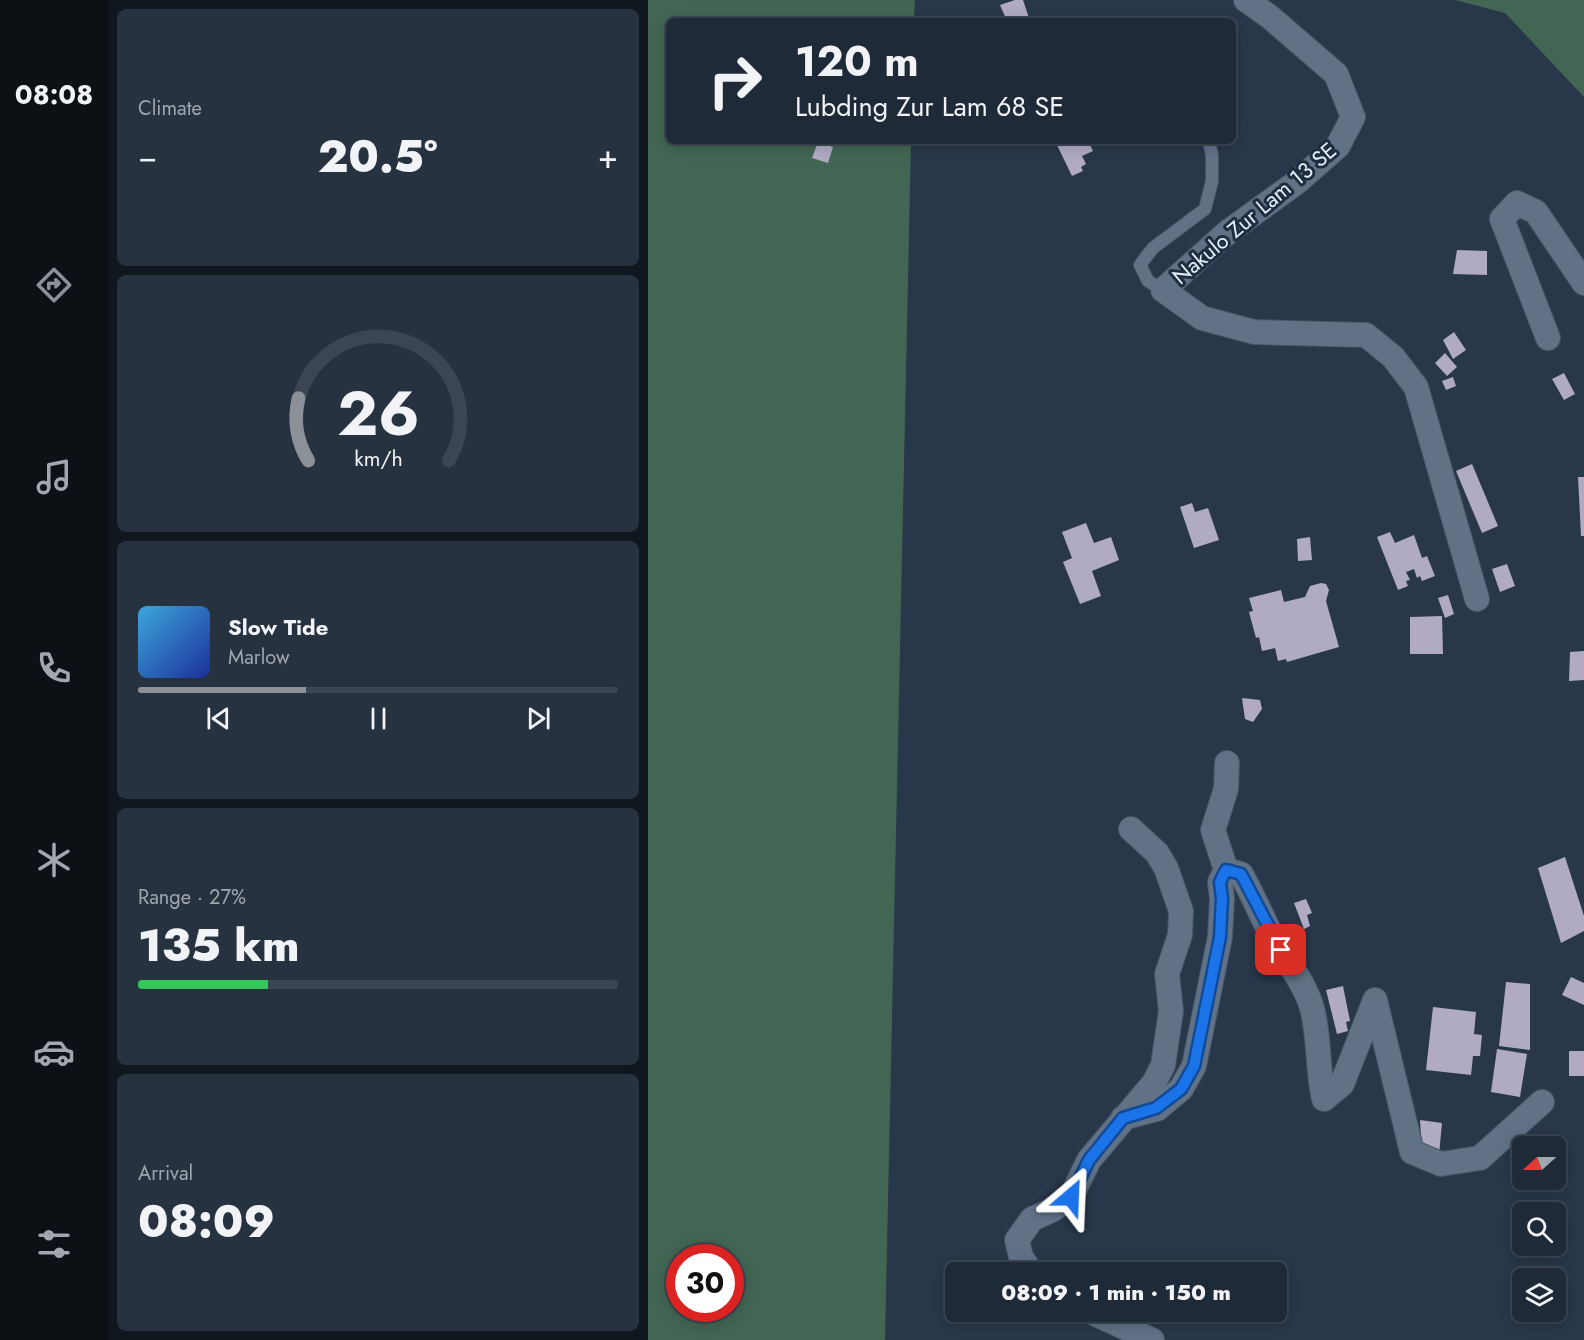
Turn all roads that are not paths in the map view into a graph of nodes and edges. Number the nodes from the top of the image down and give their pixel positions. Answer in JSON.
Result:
{"nodes":[{"id":1,"x":1246,"y":0,"type":"edge"},
{"id":2,"x":1210,"y":144,"type":"edge"},
{"id":3,"x":1584,"y":283,"type":"edge"},
{"id":4,"x":1162,"y":290,"type":"junction"},
{"id":5,"x":1548,"y":338,"type":"dead end"},
{"id":6,"x":1477,"y":599,"type":"dead end"},
{"id":7,"x":1227,"y":763,"type":"dead end"},
{"id":8,"x":1131,"y":829,"type":"dead end"},
{"id":9,"x":1226,"y":870,"type":"junction"},
{"id":10,"x":1542,"y":1102,"type":"dead end"},
{"id":11,"x":1123,"y":1118,"type":"junction"},
{"id":12,"x":1024,"y":1262,"type":"edge"},
{"id":13,"x":1113,"y":1322,"type":"edge"},
{"id":14,"x":1152,"y":1340,"type":"edge"}],
"edges":[{"from":1,"to":4,"type":"street","name":"Nakulo Zur Lam 13 SE"},
{"from":2,"to":4,"type":"lane"},
{"from":3,"to":5,"type":"street"},
{"from":4,"to":6,"type":"street","name":"Nakulo Zur Lam 13 SE"},
{"from":7,"to":9,"type":"street"},
{"from":8,"to":11,"type":"street"},
{"from":9,"to":10,"type":"street"},
{"from":9,"to":11,"type":"street"},
{"from":11,"to":12,"type":"street"},
{"from":13,"to":14,"type":"street"}]}
